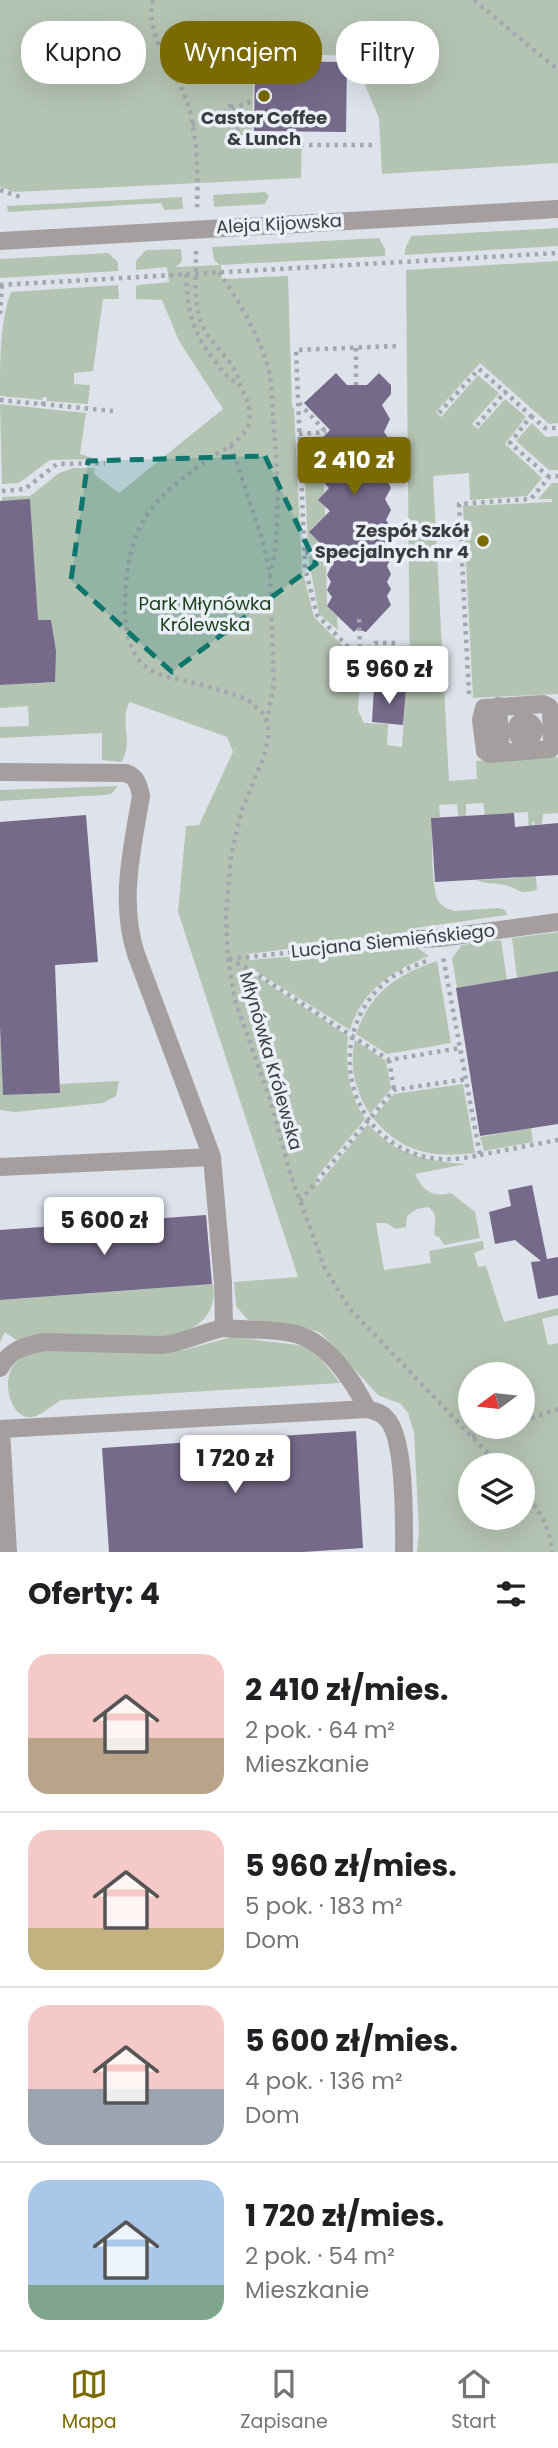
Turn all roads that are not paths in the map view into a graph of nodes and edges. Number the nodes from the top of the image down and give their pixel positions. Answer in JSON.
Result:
{"nodes":[{"id":1,"x":558,"y":209,"type":"edge"},
{"id":2,"x":0,"y":240,"type":"edge"},
{"id":3,"x":519,"y":726,"type":"junction"},
{"id":4,"x":0,"y":772,"type":"edge"},
{"id":5,"x":558,"y":922,"type":"edge"},
{"id":6,"x":416,"y":939,"type":"road end"},
{"id":7,"x":212,"y":1157,"type":"junction"},
{"id":8,"x":0,"y":1167,"type":"edge"},
{"id":9,"x":224,"y":1328,"type":"junction"},
{"id":10,"x":0,"y":1368,"type":"edge"},
{"id":11,"x":367,"y":1409,"type":"junction"},
{"id":12,"x":0,"y":1417,"type":"edge"},
{"id":13,"x":1,"y":1429,"type":"edge"},
{"id":14,"x":8,"y":1552,"type":"edge"},
{"id":15,"x":404,"y":1552,"type":"edge"}],
"edges":[{"from":1,"to":2,"type":"street","name":"Aleja Kijowska"},
{"from":3,"to":3,"type":"street"},
{"from":3,"to":3,"type":"street"},
{"from":4,"to":7,"type":"street"},
{"from":5,"to":6,"type":"street","name":"Lucjana Siemieńskiego"},
{"from":7,"to":8,"type":"street"},
{"from":7,"to":9,"type":"street"},
{"from":9,"to":10,"type":"street"},
{"from":9,"to":11,"type":"street"},
{"from":11,"to":13,"type":"street"},
{"from":11,"to":15,"type":"street"},
{"from":12,"to":13,"type":"street"},
{"from":13,"to":14,"type":"street"}]}
